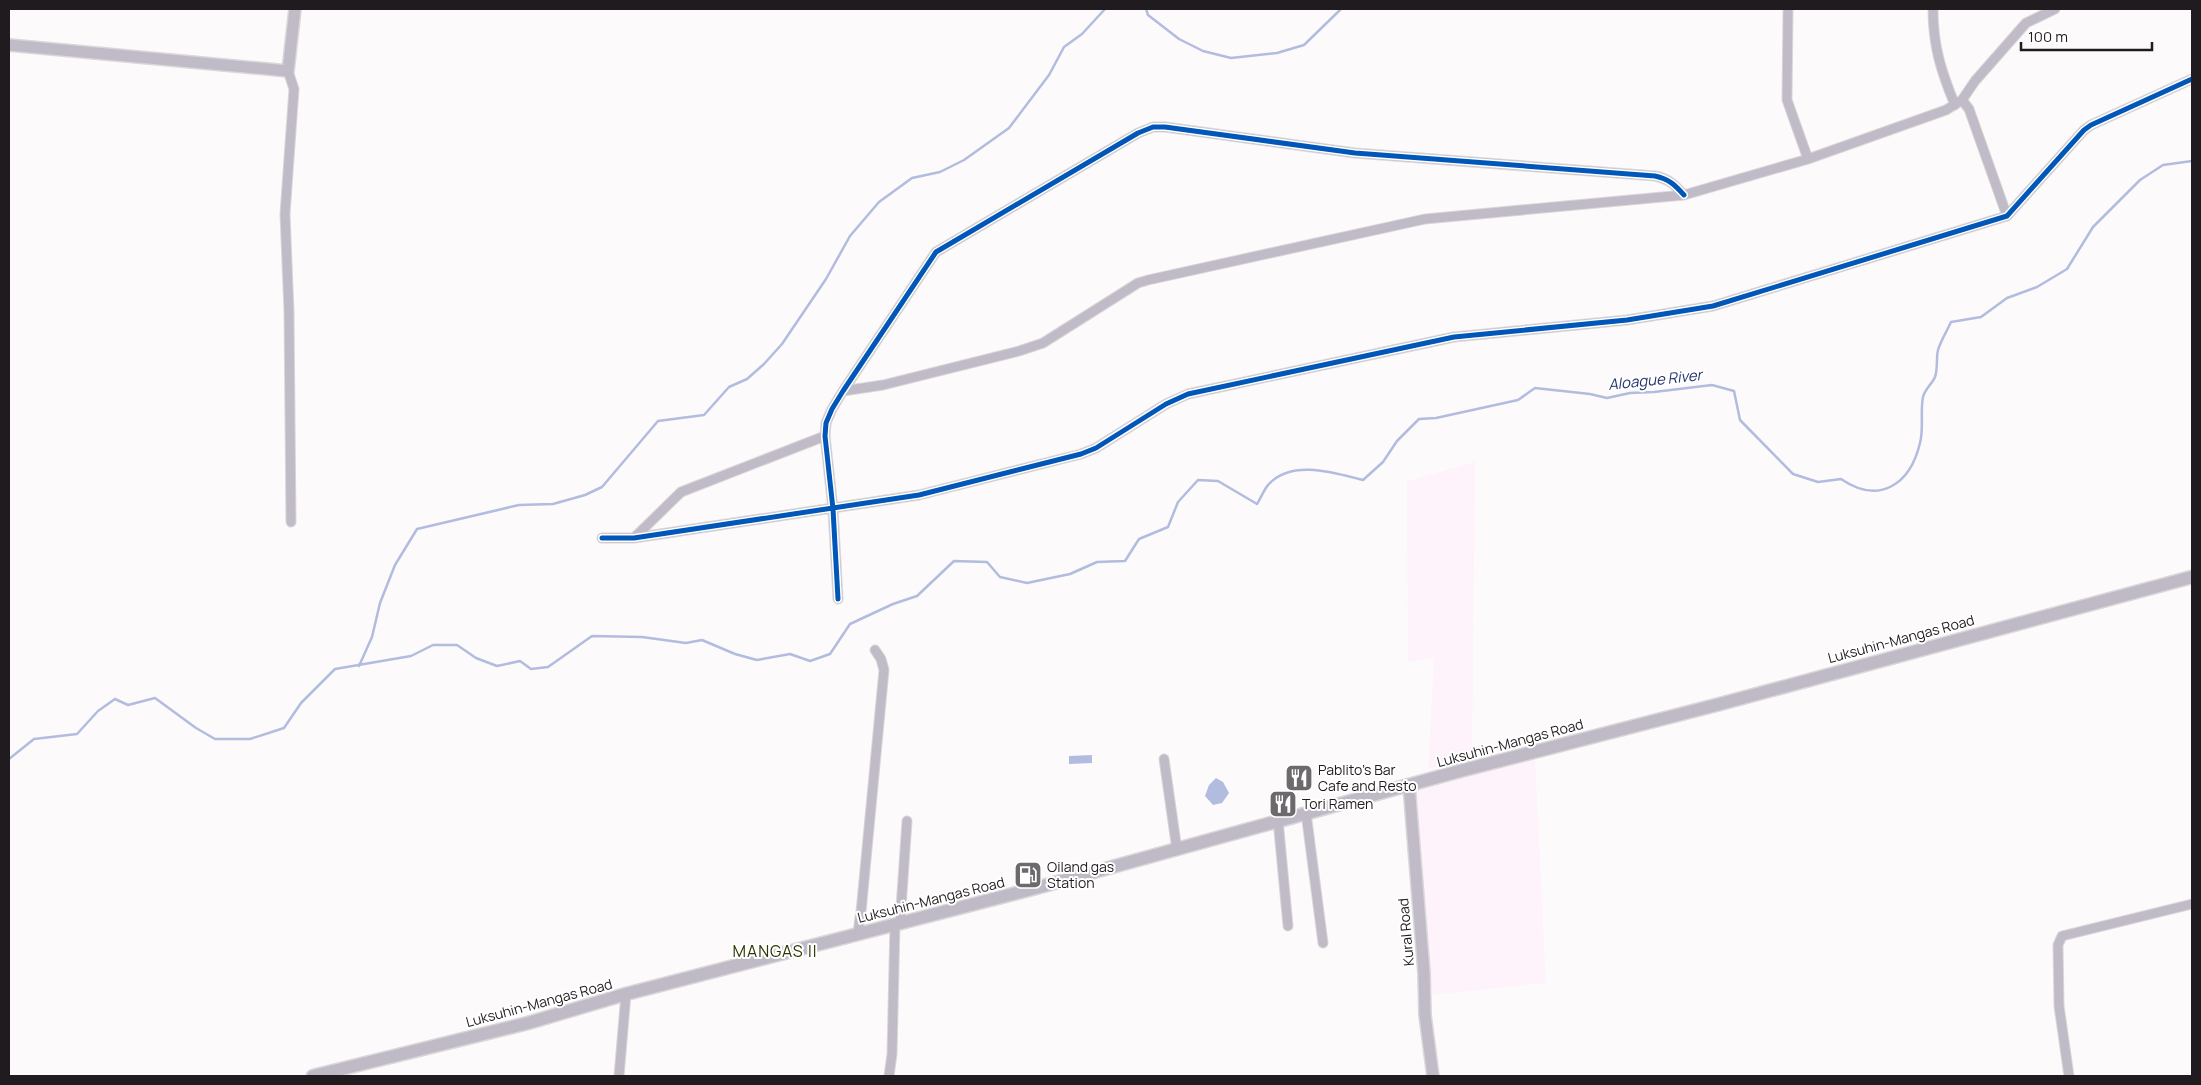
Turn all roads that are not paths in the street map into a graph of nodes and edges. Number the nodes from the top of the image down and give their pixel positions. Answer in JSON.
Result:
{"nodes":[{"id":1,"x":295,"y":9,"type":"edge"},
{"id":2,"x":1788,"y":9,"type":"edge"},
{"id":3,"x":1934,"y":9,"type":"edge"},
{"id":4,"x":2055,"y":9,"type":"edge"},
{"id":5,"x":9,"y":45,"type":"edge"},
{"id":6,"x":288,"y":71,"type":"junction"},
{"id":7,"x":2192,"y":79,"type":"edge"},
{"id":8,"x":1958,"y":102,"type":"junction"},
{"id":9,"x":1808,"y":158,"type":"junction"},
{"id":10,"x":1684,"y":195,"type":"junction"},
{"id":11,"x":2006,"y":216,"type":"junction"},
{"id":12,"x":843,"y":391,"type":"junction"},
{"id":13,"x":825,"y":436,"type":"junction"},
{"id":14,"x":833,"y":509,"type":"junction"},
{"id":15,"x":290,"y":522,"type":"dead end"},
{"id":16,"x":602,"y":538,"type":"dead end"},
{"id":17,"x":634,"y":538,"type":"junction"},
{"id":18,"x":2192,"y":577,"type":"edge"},
{"id":19,"x":838,"y":599,"type":"dead end"},
{"id":20,"x":875,"y":650,"type":"dead end"},
{"id":21,"x":1164,"y":759,"type":"dead end"},
{"id":22,"x":1409,"y":785,"type":"junction"},
{"id":23,"x":1306,"y":813,"type":"junction"},
{"id":24,"x":1278,"y":820,"type":"junction"},
{"id":25,"x":907,"y":821,"type":"dead end"},
{"id":26,"x":1177,"y":850,"type":"junction"},
{"id":27,"x":2192,"y":904,"type":"edge"},
{"id":28,"x":897,"y":922,"type":"junction"},
{"id":29,"x":1288,"y":926,"type":"dead end"},
{"id":30,"x":858,"y":934,"type":"junction"},
{"id":31,"x":1323,"y":943,"type":"dead end"},
{"id":32,"x":626,"y":994,"type":"junction"},
{"id":33,"x":313,"y":1076,"type":"edge"},
{"id":34,"x":618,"y":1076,"type":"edge"},
{"id":35,"x":889,"y":1076,"type":"edge"},
{"id":36,"x":1432,"y":1076,"type":"edge"},
{"id":37,"x":2069,"y":1076,"type":"edge"}],
"edges":[{"from":1,"to":6,"type":"street"},
{"from":2,"to":9,"type":"street"},
{"from":3,"to":8,"type":"street"},
{"from":4,"to":8,"type":"street"},
{"from":5,"to":6,"type":"street"},
{"from":6,"to":15,"type":"street"},
{"from":7,"to":11,"type":"street"},
{"from":8,"to":9,"type":"street"},
{"from":8,"to":11,"type":"street"},
{"from":9,"to":10,"type":"street"},
{"from":10,"to":12,"type":"street"},
{"from":10,"to":12,"type":"street"},
{"from":11,"to":14,"type":"street"},
{"from":12,"to":13,"type":"street"},
{"from":13,"to":14,"type":"street"},
{"from":13,"to":17,"type":"street"},
{"from":14,"to":17,"type":"street"},
{"from":14,"to":19,"type":"street"},
{"from":16,"to":17,"type":"street"},
{"from":18,"to":22,"type":"main road","name":"Luksuhin-Mangas Road"},
{"from":20,"to":30,"type":"street"},
{"from":21,"to":26,"type":"street"},
{"from":22,"to":23,"type":"main road","name":"Luksuhin-Mangas Road"},
{"from":22,"to":36,"type":"street","name":"Kural Road"},
{"from":23,"to":24,"type":"main road","name":"Luksuhin-Mangas Road"},
{"from":23,"to":31,"type":"street"},
{"from":24,"to":26,"type":"main road","name":"Luksuhin-Mangas Road"},
{"from":24,"to":29,"type":"street"},
{"from":25,"to":28,"type":"street"},
{"from":26,"to":28,"type":"main road","name":"Luksuhin-Mangas Road"},
{"from":27,"to":37,"type":"street"},
{"from":28,"to":30,"type":"main road","name":"Luksuhin-Mangas Road"},
{"from":28,"to":35,"type":"street"},
{"from":30,"to":32,"type":"main road","name":"Luksuhin-Mangas Road"},
{"from":32,"to":33,"type":"main road","name":"Luksuhin-Mangas Road"},
{"from":32,"to":34,"type":"street"}]}
